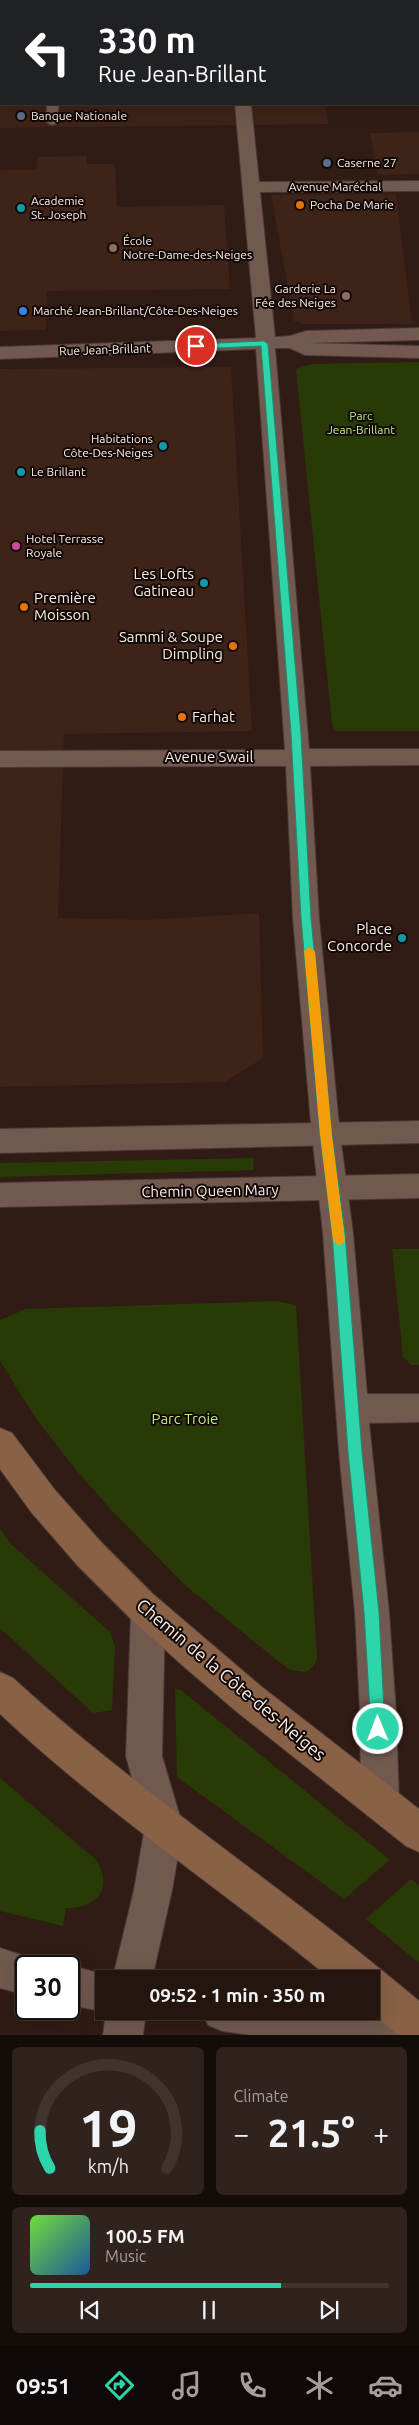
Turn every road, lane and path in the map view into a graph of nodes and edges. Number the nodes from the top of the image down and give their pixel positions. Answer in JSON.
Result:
{"nodes":[{"id":1,"x":53,"y":105,"type":"edge"},
{"id":2,"x":243,"y":105,"type":"edge"},
{"id":3,"x":52,"y":122,"type":"dead end"},
{"id":4,"x":419,"y":186,"type":"edge"},
{"id":5,"x":251,"y":188,"type":"junction"},
{"id":6,"x":419,"y":334,"type":"edge"},
{"id":7,"x":292,"y":342,"type":"junction"},
{"id":8,"x":264,"y":344,"type":"junction"},
{"id":9,"x":419,"y":352,"type":"edge"},
{"id":10,"x":0,"y":353,"type":"edge"},
{"id":11,"x":297,"y":757,"type":"junction"},
{"id":12,"x":419,"y":757,"type":"edge"},
{"id":13,"x":0,"y":759,"type":"edge"},
{"id":14,"x":419,"y":1132,"type":"edge"},
{"id":15,"x":326,"y":1135,"type":"junction"},
{"id":16,"x":0,"y":1141,"type":"edge"},
{"id":17,"x":419,"y":1186,"type":"edge"},
{"id":18,"x":332,"y":1188,"type":"junction"},
{"id":19,"x":0,"y":1195,"type":"edge"},
{"id":20,"x":419,"y":1408,"type":"edge"},
{"id":21,"x":352,"y":1409,"type":"junction"},
{"id":22,"x":0,"y":1444,"type":"edge"},
{"id":23,"x":148,"y":1614,"type":"junction"},
{"id":24,"x":0,"y":1690,"type":"edge"},
{"id":25,"x":380,"y":1802,"type":"junction"},
{"id":26,"x":164,"y":1827,"type":"junction"},
{"id":27,"x":419,"y":1833,"type":"edge"},
{"id":28,"x":0,"y":1968,"type":"edge"},
{"id":29,"x":134,"y":1970,"type":"edge"},
{"id":30,"x":351,"y":1970,"type":"edge"},
{"id":31,"x":15,"y":1972,"type":"edge"},
{"id":32,"x":80,"y":1988,"type":"edge"},
{"id":33,"x":95,"y":1991,"type":"edge"},
{"id":34,"x":380,"y":1994,"type":"edge"},
{"id":35,"x":125,"y":2020,"type":"edge"},
{"id":36,"x":282,"y":2020,"type":"edge"},
{"id":37,"x":416,"y":2024,"type":"edge"},
{"id":38,"x":123,"y":2035,"type":"edge"}],
"edges":[{"from":1,"to":3,"type":"lane"},
{"from":2,"to":5,"type":"street"},
{"from":4,"to":5,"type":"street","name":"Avenue Maréchal"},
{"from":5,"to":8,"type":"street"},
{"from":6,"to":7,"type":"street","name":"Rue Jean-Brillant"},
{"from":7,"to":8,"type":"street","name":"Rue Jean-Brillant"},
{"from":7,"to":9,"type":"street"},
{"from":8,"to":10,"type":"street","name":"Rue Jean-Brillant"},
{"from":8,"to":11,"type":"street"},
{"from":11,"to":12,"type":"street","name":"Avenue Swail"},
{"from":11,"to":13,"type":"street","name":"Avenue Swail"},
{"from":11,"to":15,"type":"street"},
{"from":14,"to":15,"type":"street"},
{"from":15,"to":16,"type":"street"},
{"from":15,"to":18,"type":"street"},
{"from":17,"to":18,"type":"street","name":"Chemin Queen Mary"},
{"from":18,"to":19,"type":"street","name":"Chemin Queen Mary"},
{"from":18,"to":21,"type":"street"},
{"from":20,"to":21,"type":"street"},
{"from":21,"to":25,"type":"street"},
{"from":22,"to":23,"type":"main road","name":"Chemin de la Côte-des-Neiges"},
{"from":23,"to":25,"type":"main road","name":"Chemin de la Côte-des-Neiges"},
{"from":23,"to":26,"type":"street"},
{"from":24,"to":26,"type":"main road"},
{"from":25,"to":27,"type":"main road","name":"Chemin de la Côte-des-Neiges"},
{"from":26,"to":29,"type":"street"},
{"from":26,"to":30,"type":"main road"},
{"from":28,"to":31,"type":"street"},
{"from":32,"to":33,"type":"street"},
{"from":34,"to":37,"type":"main road"},
{"from":35,"to":38,"type":"street"},
{"from":36,"to":37,"type":"street"}]}
